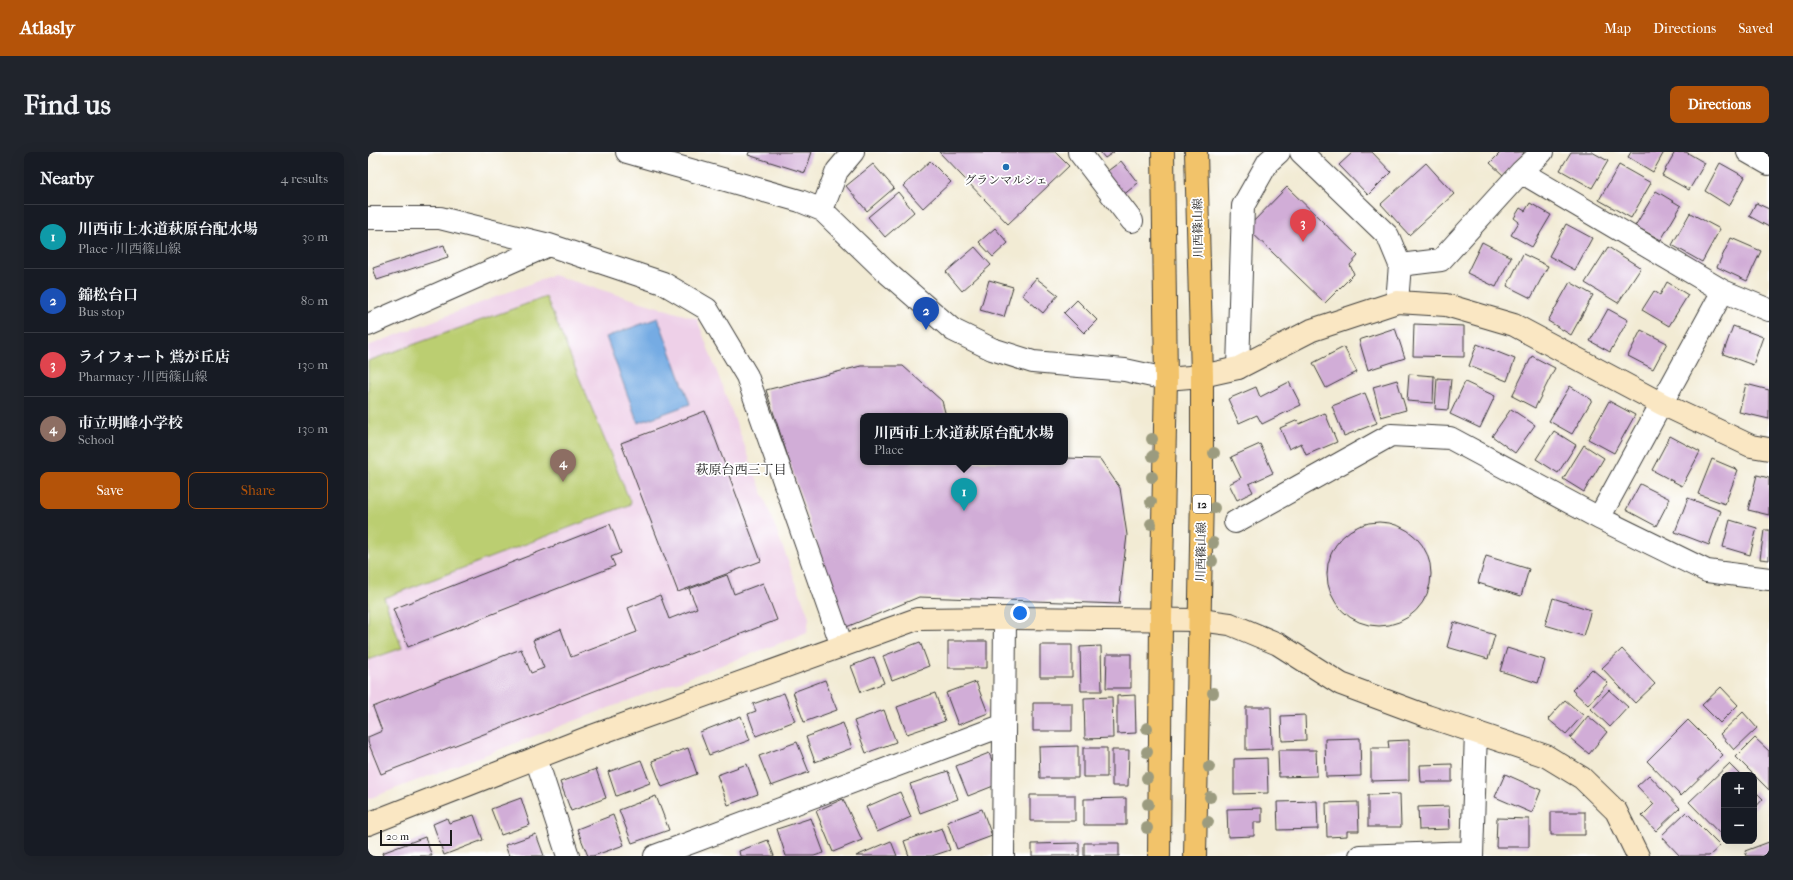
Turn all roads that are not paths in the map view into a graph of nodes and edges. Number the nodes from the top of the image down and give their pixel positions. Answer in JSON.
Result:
{"nodes":[{"id":1,"x":627,"y":152,"type":"edge"},
{"id":2,"x":853,"y":152,"type":"edge"},
{"id":3,"x":1080,"y":152,"type":"edge"},
{"id":4,"x":1163,"y":152,"type":"edge"},
{"id":5,"x":1196,"y":152,"type":"edge"},
{"id":6,"x":1279,"y":152,"type":"edge"},
{"id":7,"x":1301,"y":152,"type":"edge"},
{"id":8,"x":1542,"y":152,"type":"edge"},
{"id":9,"x":1748,"y":152,"type":"edge"},
{"id":10,"x":1769,"y":164,"type":"edge"},
{"id":11,"x":1521,"y":172,"type":"junction"},
{"id":12,"x":822,"y":210,"type":"junction"},
{"id":13,"x":368,"y":218,"type":"edge"},
{"id":14,"x":1132,"y":221,"type":"dead end"},
{"id":15,"x":549,"y":245,"type":"junction"},
{"id":16,"x":1400,"y":265,"type":"junction"},
{"id":17,"x":1723,"y":291,"type":"junction"},
{"id":18,"x":1397,"y":302,"type":"junction"},
{"id":19,"x":1769,"y":310,"type":"edge"},
{"id":20,"x":368,"y":325,"type":"edge"},
{"id":21,"x":1238,"y":368,"type":"junction"},
{"id":22,"x":1202,"y":376,"type":"junction"},
{"id":23,"x":1166,"y":379,"type":"junction"},
{"id":24,"x":1662,"y":404,"type":"junction"},
{"id":25,"x":1769,"y":449,"type":"edge"},
{"id":26,"x":1599,"y":518,"type":"junction"},
{"id":27,"x":1235,"y":522,"type":"dead end"},
{"id":28,"x":1769,"y":578,"type":"edge"},
{"id":29,"x":1005,"y":618,"type":"junction"},
{"id":30,"x":1161,"y":620,"type":"junction"},
{"id":31,"x":1200,"y":620,"type":"junction"},
{"id":32,"x":842,"y":646,"type":"junction"},
{"id":33,"x":1004,"y":725,"type":"junction"},
{"id":34,"x":1476,"y":732,"type":"junction"},
{"id":35,"x":536,"y":758,"type":"junction"},
{"id":36,"x":368,"y":824,"type":"edge"},
{"id":37,"x":998,"y":854,"type":"edge"},
{"id":38,"x":1472,"y":854,"type":"edge"},
{"id":39,"x":568,"y":856,"type":"edge"},
{"id":40,"x":655,"y":856,"type":"edge"},
{"id":41,"x":1159,"y":856,"type":"edge"},
{"id":42,"x":1195,"y":856,"type":"edge"},
{"id":43,"x":1360,"y":856,"type":"edge"},
{"id":44,"x":1638,"y":856,"type":"edge"}],
"edges":[{"from":1,"to":12,"type":"street"},
{"from":2,"to":12,"type":"street"},
{"from":3,"to":14,"type":"street"},
{"from":4,"to":23,"type":"main road"},
{"from":5,"to":22,"type":"main road","name":"川西篠山線","number":"12"},
{"from":6,"to":21,"type":"street"},
{"from":7,"to":16,"type":"street"},
{"from":8,"to":11,"type":"street"},
{"from":9,"to":10,"type":"street"},
{"from":11,"to":16,"type":"street"},
{"from":11,"to":17,"type":"street"},
{"from":12,"to":23,"type":"street"},
{"from":13,"to":15,"type":"street"},
{"from":15,"to":20,"type":"street"},
{"from":15,"to":32,"type":"street"},
{"from":16,"to":18,"type":"street"},
{"from":17,"to":19,"type":"street"},
{"from":17,"to":24,"type":"street"},
{"from":18,"to":21,"type":"street"},
{"from":18,"to":24,"type":"street"},
{"from":21,"to":22,"type":"street"},
{"from":22,"to":23,"type":"street"},
{"from":22,"to":31,"type":"main road","name":"川西篠山線","number":"12"},
{"from":23,"to":30,"type":"main road"},
{"from":24,"to":25,"type":"street"},
{"from":24,"to":26,"type":"street"},
{"from":26,"to":27,"type":"street"},
{"from":26,"to":28,"type":"street"},
{"from":29,"to":30,"type":"street"},
{"from":29,"to":32,"type":"street"},
{"from":29,"to":33,"type":"street"},
{"from":30,"to":31,"type":"street"},
{"from":30,"to":41,"type":"main road"},
{"from":31,"to":34,"type":"street"},
{"from":31,"to":42,"type":"main road","name":"川西篠山線","number":"12"},
{"from":32,"to":35,"type":"street"},
{"from":33,"to":37,"type":"street"},
{"from":33,"to":40,"type":"street"},
{"from":34,"to":38,"type":"street"},
{"from":34,"to":44,"type":"street"},
{"from":35,"to":36,"type":"street"},
{"from":35,"to":39,"type":"street"},
{"from":38,"to":43,"type":"street"}]}
